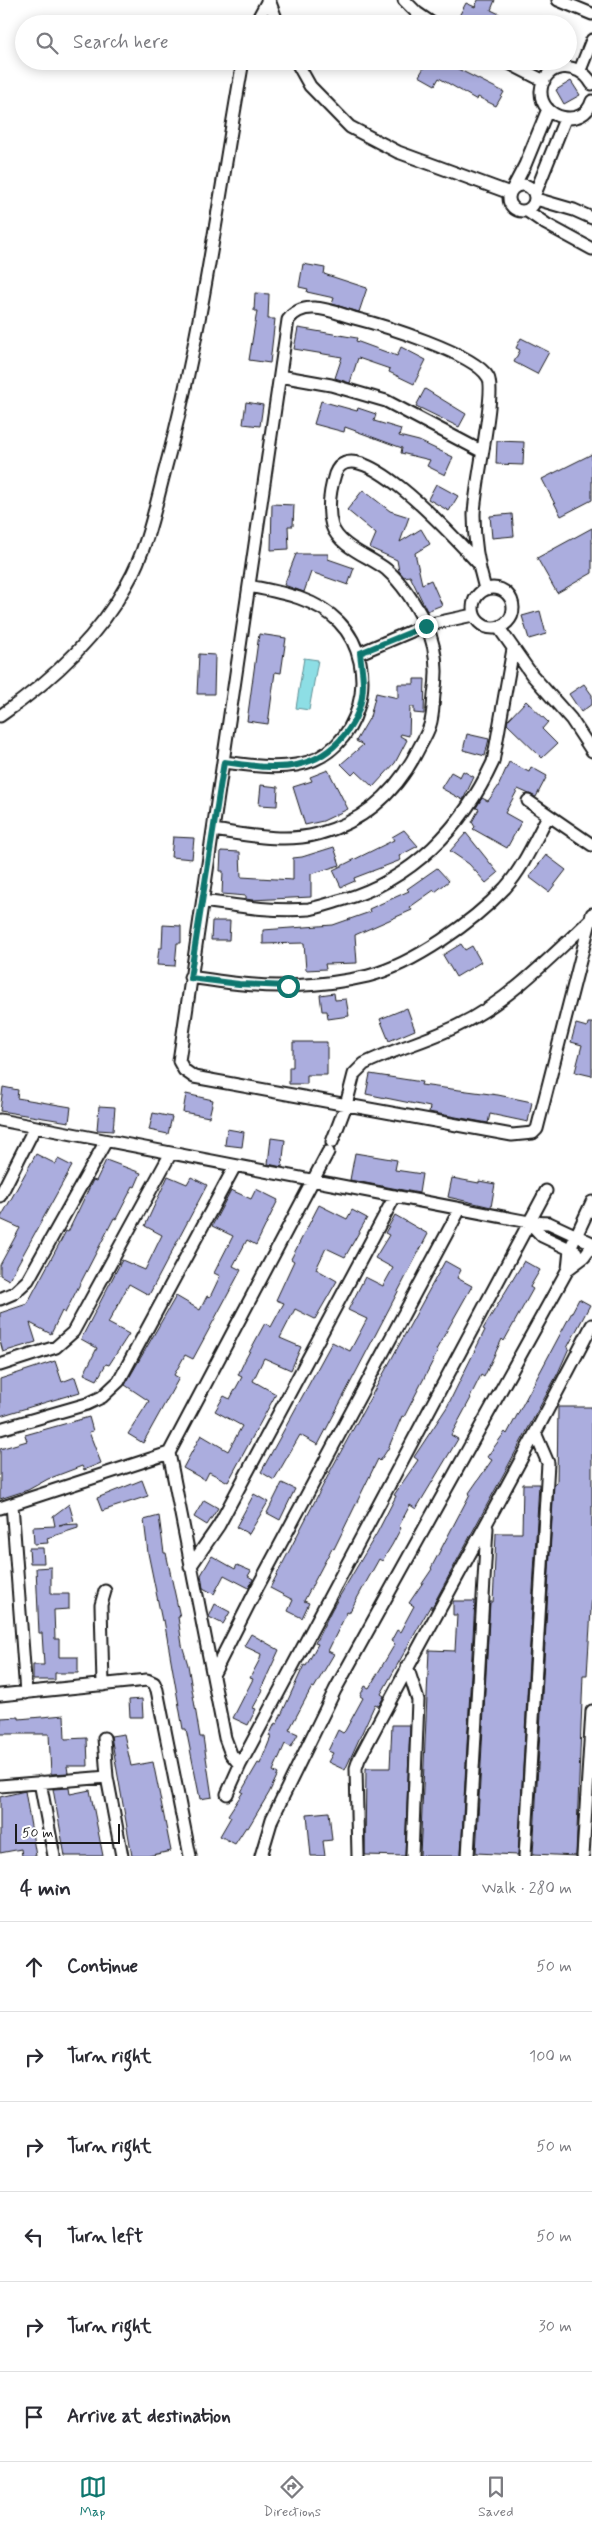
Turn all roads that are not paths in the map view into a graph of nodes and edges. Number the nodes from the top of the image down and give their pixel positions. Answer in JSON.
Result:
{"nodes":[{"id":1,"x":268,"y":0,"type":"edge"},
{"id":2,"x":404,"y":0,"type":"edge"},
{"id":3,"x":558,"y":0,"type":"edge"},
{"id":4,"x":592,"y":14,"type":"edge"},
{"id":5,"x":260,"y":15,"type":"edge"},
{"id":6,"x":274,"y":15,"type":"edge"},
{"id":7,"x":420,"y":15,"type":"edge"},
{"id":8,"x":592,"y":40,"type":"edge"},
{"id":9,"x":577,"y":69,"type":"edge"},
{"id":10,"x":242,"y":70,"type":"edge"},
{"id":11,"x":301,"y":70,"type":"edge"},
{"id":12,"x":523,"y":70,"type":"edge"},
{"id":13,"x":556,"y":70,"type":"edge"},
{"id":14,"x":580,"y":70,"type":"junction"},
{"id":15,"x":544,"y":81,"type":"junction"},
{"id":16,"x":592,"y":84,"type":"edge"},
{"id":17,"x":592,"y":104,"type":"edge"},
{"id":18,"x":548,"y":110,"type":"junction"},
{"id":19,"x":565,"y":119,"type":"junction"},
{"id":20,"x":512,"y":190,"type":"junction"},
{"id":21,"x":535,"y":196,"type":"junction"},
{"id":22,"x":527,"y":211,"type":"junction"},
{"id":23,"x":592,"y":218,"type":"edge"},
{"id":24,"x":592,"y":249,"type":"edge"},
{"id":25,"x":280,"y":376,"type":"junction"},
{"id":26,"x":481,"y":450,"type":"junction"},
{"id":27,"x":477,"y":562,"type":"junction"},
{"id":28,"x":249,"y":586,"type":"junction"},
{"id":29,"x":485,"y":589,"type":"junction"},
{"id":30,"x":473,"y":615,"type":"junction"},
{"id":31,"x":426,"y":626,"type":"junction"},
{"id":32,"x":499,"y":628,"type":"junction"},
{"id":33,"x":513,"y":649,"type":"junction"},
{"id":34,"x":360,"y":653,"type":"junction"},
{"id":35,"x":0,"y":716,"type":"edge"},
{"id":36,"x":592,"y":752,"type":"edge"},
{"id":37,"x":224,"y":762,"type":"junction"},
{"id":38,"x":528,"y":801,"type":"dead end"},
{"id":39,"x":548,"y":816,"type":"junction"},
{"id":40,"x":214,"y":830,"type":"junction"},
{"id":41,"x":592,"y":845,"type":"edge"},
{"id":42,"x":203,"y":901,"type":"junction"},
{"id":43,"x":591,"y":917,"type":"edge"},
{"id":44,"x":190,"y":978,"type":"junction"},
{"id":45,"x":346,"y":1104,"type":"junction"},
{"id":46,"x":0,"y":1120,"type":"edge"},
{"id":47,"x":35,"y":1127,"type":"junction"},
{"id":48,"x":106,"y":1141,"type":"junction"},
{"id":49,"x":171,"y":1153,"type":"junction"},
{"id":50,"x":235,"y":1166,"type":"junction"},
{"id":51,"x":313,"y":1180,"type":"junction"},
{"id":52,"x":546,"y":1191,"type":"dead end"},
{"id":53,"x":0,"y":1196,"type":"edge"},
{"id":54,"x":395,"y":1196,"type":"junction"},
{"id":55,"x":592,"y":1203,"type":"edge"},
{"id":56,"x":460,"y":1209,"type":"junction"},
{"id":57,"x":529,"y":1222,"type":"junction"},
{"id":58,"x":584,"y":1229,"type":"edge"},
{"id":59,"x":592,"y":1244,"type":"edge"},
{"id":60,"x":570,"y":1249,"type":"junction"},
{"id":61,"x":584,"y":1257,"type":"junction"},
{"id":62,"x":568,"y":1269,"type":"junction"},
{"id":63,"x":0,"y":1299,"type":"edge"},
{"id":64,"x":592,"y":1325,"type":"edge"},
{"id":65,"x":0,"y":1365,"type":"edge"},
{"id":66,"x":0,"y":1430,"type":"edge"},
{"id":67,"x":536,"y":1435,"type":"junction"},
{"id":68,"x":169,"y":1453,"type":"junction"},
{"id":69,"x":12,"y":1504,"type":"junction"},
{"id":70,"x":0,"y":1508,"type":"edge"},
{"id":71,"x":487,"y":1525,"type":"junction"},
{"id":72,"x":190,"y":1567,"type":"junction"},
{"id":73,"x":105,"y":1591,"type":"dead end"},
{"id":74,"x":407,"y":1666,"type":"junction"},
{"id":75,"x":213,"y":1675,"type":"junction"},
{"id":76,"x":103,"y":1685,"type":"junction"},
{"id":77,"x":26,"y":1692,"type":"junction"},
{"id":78,"x":0,"y":1695,"type":"edge"},
{"id":79,"x":592,"y":1711,"type":"edge"},
{"id":80,"x":104,"y":1738,"type":"dead end"},
{"id":81,"x":240,"y":1764,"type":"junction"},
{"id":82,"x":107,"y":1778,"type":"junction"},
{"id":83,"x":40,"y":1782,"type":"junction"},
{"id":84,"x":0,"y":1786,"type":"edge"},
{"id":85,"x":227,"y":1794,"type":"dead end"},
{"id":86,"x":54,"y":1856,"type":"edge"},
{"id":87,"x":122,"y":1856,"type":"edge"},
{"id":88,"x":190,"y":1856,"type":"edge"},
{"id":89,"x":261,"y":1856,"type":"edge"},
{"id":90,"x":358,"y":1856,"type":"edge"},
{"id":91,"x":412,"y":1856,"type":"edge"},
{"id":92,"x":468,"y":1856,"type":"edge"},
{"id":93,"x":525,"y":1856,"type":"edge"},
{"id":94,"x":583,"y":1856,"type":"edge"}],
"edges":[{"from":1,"to":5,"type":"street"},
{"from":1,"to":6,"type":"street"},
{"from":2,"to":7,"type":"street"},
{"from":3,"to":4,"type":"street"},
{"from":8,"to":14,"type":"street"},
{"from":9,"to":14,"type":"street"},
{"from":10,"to":35,"type":"street"},
{"from":11,"to":20,"type":"street"},
{"from":12,"to":15,"type":"street"},
{"from":13,"to":15,"type":"street"},
{"from":14,"to":16,"type":"street"},
{"from":15,"to":18,"type":"street"},
{"from":17,"to":19,"type":"street"},
{"from":18,"to":19,"type":"street"},
{"from":18,"to":20,"type":"street"},
{"from":19,"to":21,"type":"street"},
{"from":20,"to":21,"type":"street"},
{"from":20,"to":22,"type":"street"},
{"from":21,"to":22,"type":"street"},
{"from":21,"to":23,"type":"street"},
{"from":22,"to":24,"type":"street"},
{"from":25,"to":26,"type":"street"},
{"from":25,"to":26,"type":"street"},
{"from":25,"to":28,"type":"street"},
{"from":26,"to":27,"type":"street"},
{"from":27,"to":29,"type":"street"},
{"from":27,"to":31,"type":"street"},
{"from":28,"to":34,"type":"street"},
{"from":28,"to":37,"type":"street"},
{"from":29,"to":30,"type":"street"},
{"from":29,"to":32,"type":"street"},
{"from":30,"to":31,"type":"street"},
{"from":30,"to":32,"type":"street"},
{"from":31,"to":34,"type":"street"},
{"from":31,"to":40,"type":"street"},
{"from":32,"to":33,"type":"street"},
{"from":33,"to":36,"type":"street"},
{"from":33,"to":42,"type":"street"},
{"from":34,"to":37,"type":"street"},
{"from":37,"to":40,"type":"street"},
{"from":38,"to":39,"type":"street"},
{"from":39,"to":41,"type":"street"},
{"from":39,"to":44,"type":"street"},
{"from":40,"to":42,"type":"street"},
{"from":42,"to":44,"type":"street"},
{"from":43,"to":45,"type":"street"},
{"from":43,"to":45,"type":"street"},
{"from":44,"to":45,"type":"street"},
{"from":45,"to":51,"type":"street"},
{"from":46,"to":47,"type":"street"},
{"from":47,"to":48,"type":"street"},
{"from":47,"to":53,"type":"street"},
{"from":48,"to":49,"type":"street"},
{"from":48,"to":63,"type":"street"},
{"from":49,"to":50,"type":"street"},
{"from":49,"to":65,"type":"street"},
{"from":50,"to":51,"type":"street"},
{"from":50,"to":66,"type":"street"},
{"from":51,"to":54,"type":"street"},
{"from":51,"to":68,"type":"street"},
{"from":52,"to":57,"type":"street"},
{"from":54,"to":56,"type":"street"},
{"from":54,"to":72,"type":"street"},
{"from":55,"to":58,"type":"street"},
{"from":56,"to":57,"type":"street"},
{"from":56,"to":75,"type":"street"},
{"from":57,"to":58,"type":"street"},
{"from":57,"to":60,"type":"street"},
{"from":57,"to":81,"type":"street"},
{"from":58,"to":59,"type":"street"},
{"from":58,"to":60,"type":"street"},
{"from":59,"to":61,"type":"street"},
{"from":60,"to":61,"type":"street"},
{"from":60,"to":62,"type":"street"},
{"from":61,"to":62,"type":"street"},
{"from":62,"to":89,"type":"street"},
{"from":64,"to":67,"type":"street"},
{"from":67,"to":71,"type":"street"},
{"from":67,"to":93,"type":"street"},
{"from":68,"to":69,"type":"street"},
{"from":68,"to":72,"type":"street"},
{"from":69,"to":70,"type":"street"},
{"from":69,"to":77,"type":"street"},
{"from":71,"to":74,"type":"street"},
{"from":71,"to":92,"type":"street"},
{"from":72,"to":75,"type":"street"},
{"from":73,"to":76,"type":"street"},
{"from":74,"to":90,"type":"street"},
{"from":74,"to":91,"type":"street"},
{"from":75,"to":81,"type":"street"},
{"from":76,"to":77,"type":"street"},
{"from":76,"to":88,"type":"street"},
{"from":77,"to":78,"type":"street"},
{"from":79,"to":94,"type":"street"},
{"from":80,"to":82,"type":"street"},
{"from":81,"to":85,"type":"street"},
{"from":82,"to":83,"type":"street"},
{"from":82,"to":87,"type":"street"},
{"from":83,"to":84,"type":"street"},
{"from":83,"to":86,"type":"street"}]}
